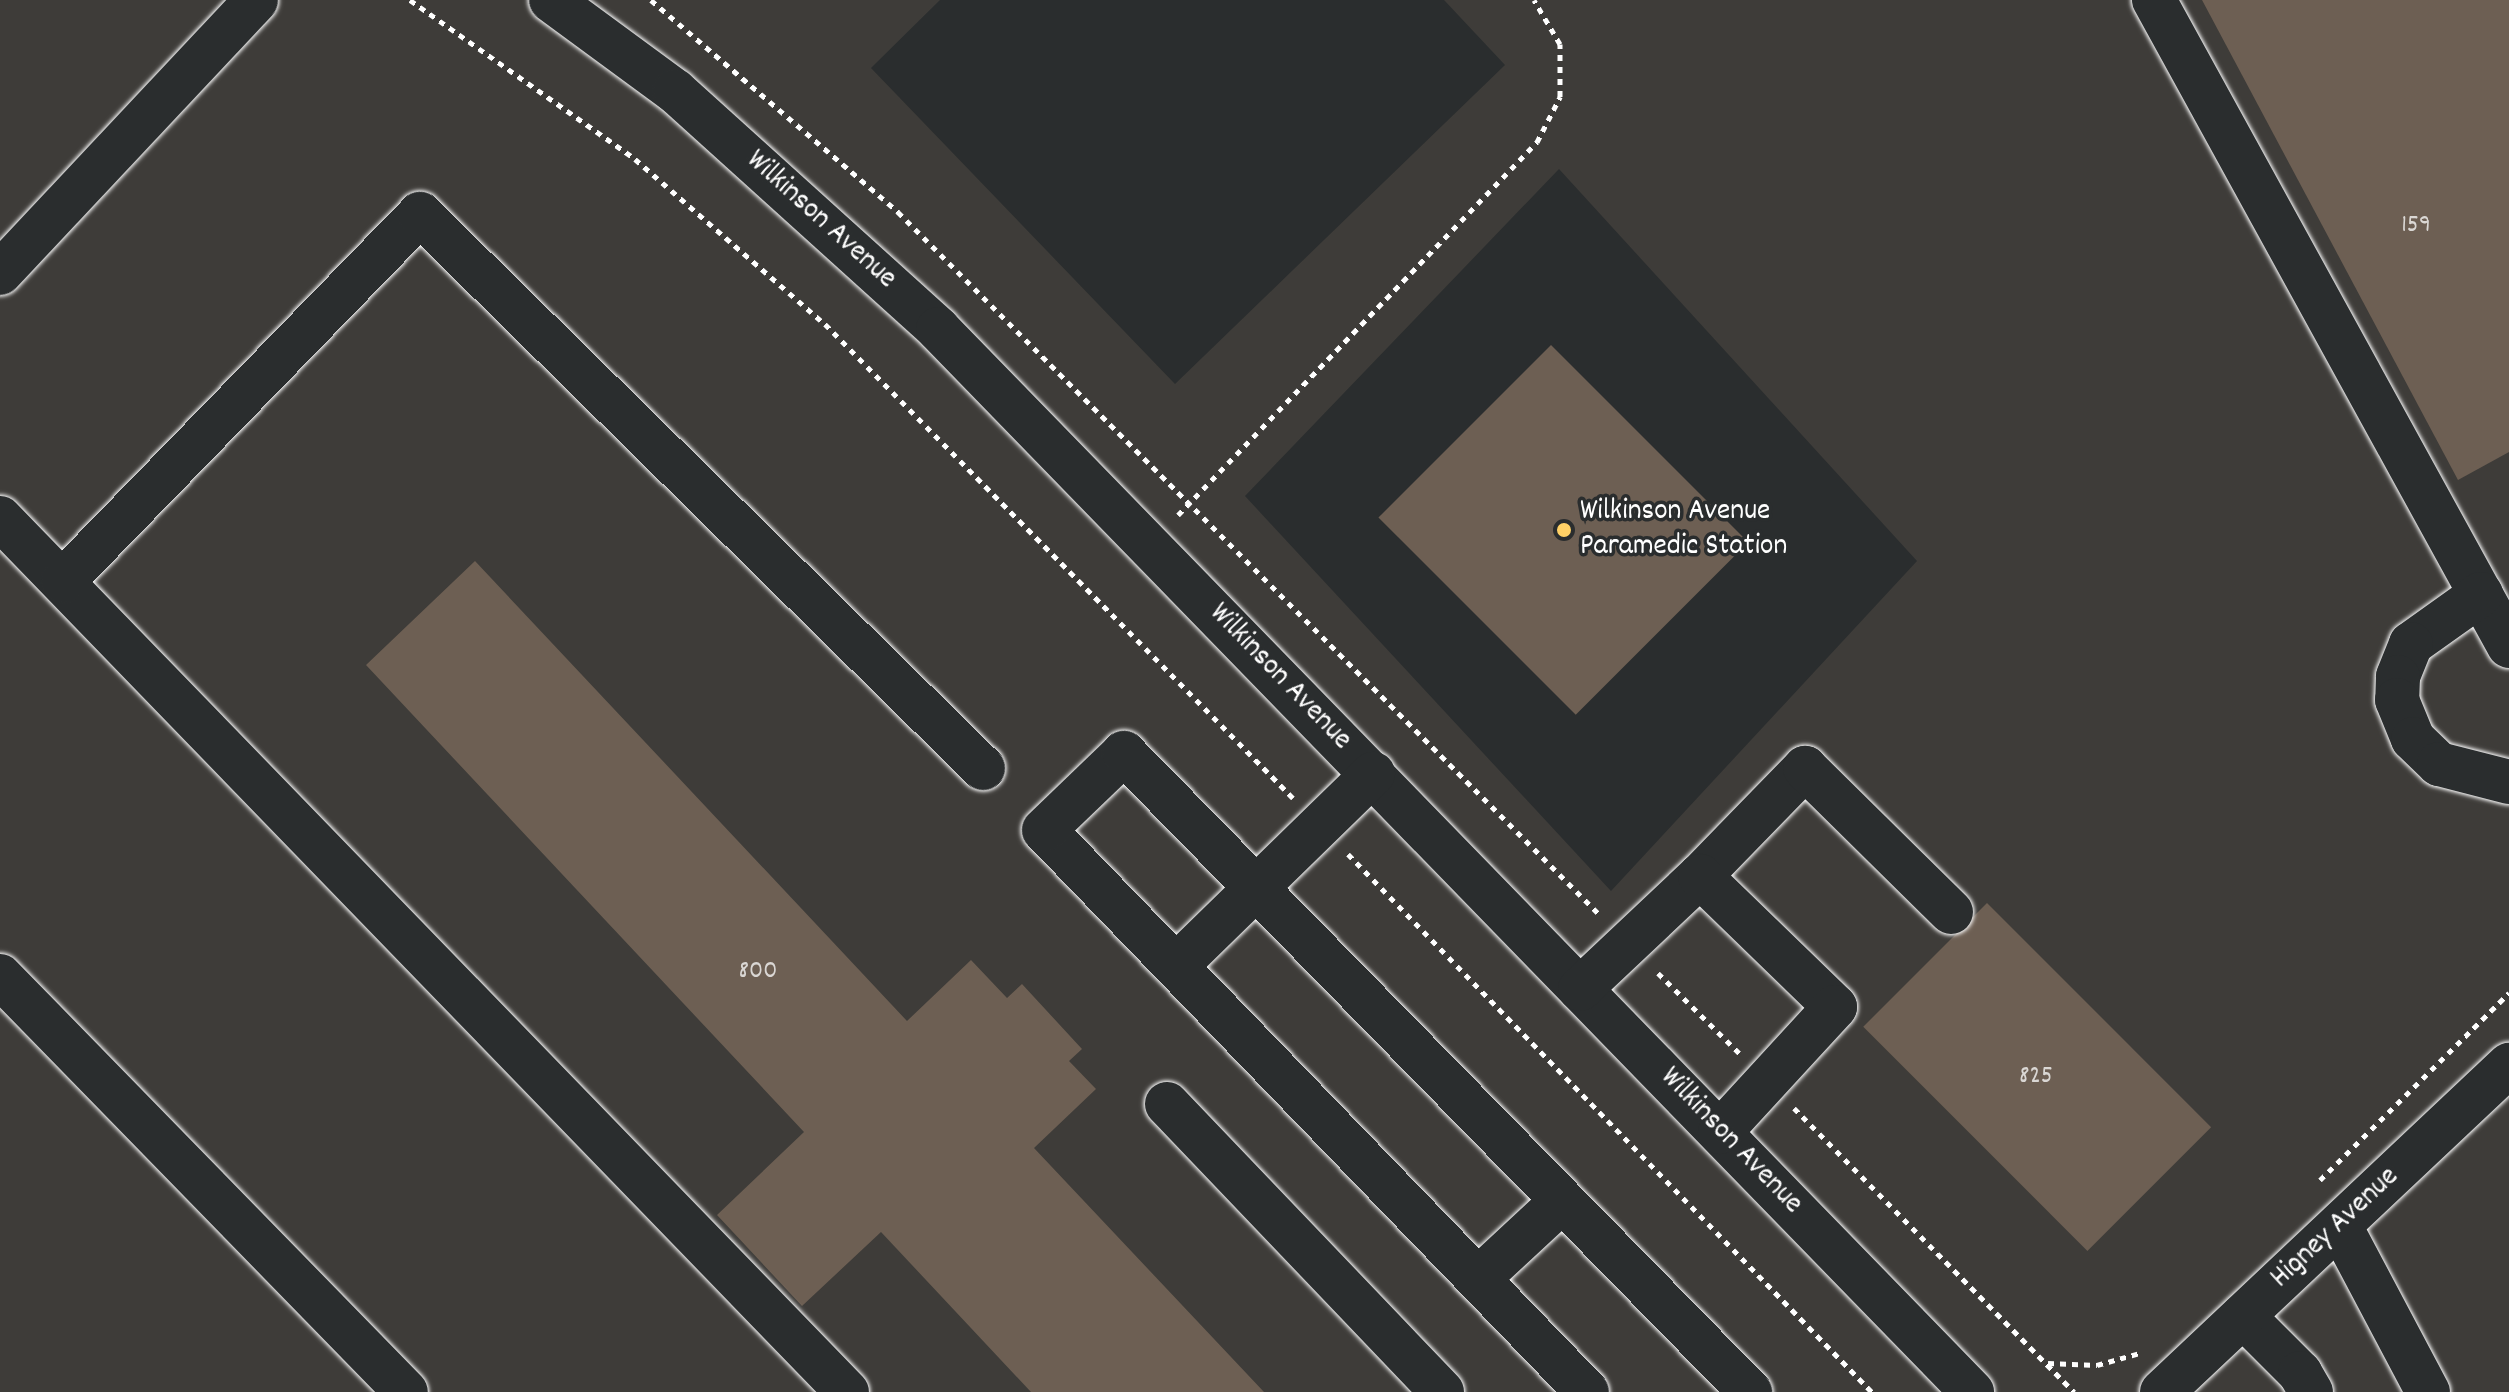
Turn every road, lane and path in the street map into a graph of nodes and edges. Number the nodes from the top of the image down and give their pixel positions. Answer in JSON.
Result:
{"nodes":[{"id":1,"x":256,"y":0,"type":"edge"},
{"id":2,"x":410,"y":0,"type":"edge"},
{"id":3,"x":651,"y":0,"type":"edge"},
{"id":4,"x":1534,"y":0,"type":"edge"},
{"id":5,"x":2154,"y":0,"type":"edge"},
{"id":6,"x":579,"y":8,"type":"edge"},
{"id":7,"x":0,"y":273,"type":"edge"},
{"id":8,"x":1189,"y":504,"type":"junction"},
{"id":9,"x":0,"y":518,"type":"edge"},
{"id":10,"x":1150,"y":545,"type":"junction"},
{"id":11,"x":63,"y":581,"type":"junction"},
{"id":12,"x":2481,"y":594,"type":"junction"},
{"id":13,"x":2509,"y":646,"type":"edge"},
{"id":14,"x":983,"y":768,"type":"dead end"},
{"id":15,"x":1373,"y":774,"type":"junction"},
{"id":16,"x":2509,"y":782,"type":"edge"},
{"id":17,"x":1321,"y":827,"type":"junction"},
{"id":18,"x":1700,"y":876,"type":"junction"},
{"id":19,"x":1257,"y":888,"type":"junction"},
{"id":20,"x":1951,"y":912,"type":"dead end"},
{"id":21,"x":1628,"y":943,"type":"junction"},
{"id":22,"x":1177,"y":965,"type":"junction"},
{"id":23,"x":0,"y":976,"type":"edge"},
{"id":24,"x":1580,"y":989,"type":"junction"},
{"id":25,"x":2509,"y":993,"type":"edge"},
{"id":26,"x":2509,"y":1065,"type":"edge"},
{"id":27,"x":1766,"y":1081,"type":"junction"},
{"id":28,"x":1167,"y":1104,"type":"dead end"},
{"id":29,"x":1720,"y":1132,"type":"junction"},
{"id":30,"x":2318,"y":1183,"type":"dead end"},
{"id":31,"x":1562,"y":1201,"type":"junction"},
{"id":32,"x":2340,"y":1226,"type":"junction"},
{"id":33,"x":1479,"y":1278,"type":"junction"},
{"id":34,"x":2243,"y":1316,"type":"junction"},
{"id":35,"x":2152,"y":1345,"type":"dead end"},
{"id":36,"x":2047,"y":1363,"type":"junction"},
{"id":37,"x":406,"y":1392,"type":"edge"},
{"id":38,"x":847,"y":1392,"type":"edge"},
{"id":39,"x":1442,"y":1392,"type":"edge"},
{"id":40,"x":1587,"y":1392,"type":"edge"},
{"id":41,"x":1750,"y":1392,"type":"edge"},
{"id":42,"x":1872,"y":1392,"type":"edge"},
{"id":43,"x":1972,"y":1392,"type":"edge"},
{"id":44,"x":2074,"y":1392,"type":"edge"},
{"id":45,"x":2162,"y":1392,"type":"edge"},
{"id":46,"x":2311,"y":1392,"type":"edge"},
{"id":47,"x":2428,"y":1392,"type":"edge"}],
"edges":[{"from":1,"to":7,"type":"street"},
{"from":2,"to":17,"type":"path"},
{"from":3,"to":8,"type":"path"},
{"from":4,"to":8,"type":"path"},
{"from":5,"to":12,"type":"street"},
{"from":6,"to":10,"type":"street","name":"Wilkinson Avenue"},
{"from":8,"to":10,"type":"path"},
{"from":8,"to":21,"type":"path"},
{"from":9,"to":11,"type":"street"},
{"from":10,"to":15,"type":"street","name":"Wilkinson Avenue"},
{"from":11,"to":14,"type":"street"},
{"from":11,"to":38,"type":"street"},
{"from":12,"to":13,"type":"street"},
{"from":12,"to":16,"type":"street"},
{"from":15,"to":17,"type":"street"},
{"from":15,"to":24,"type":"street","name":"Wilkinson Avenue"},
{"from":17,"to":19,"type":"street"},
{"from":17,"to":42,"type":"path"},
{"from":18,"to":20,"type":"street"},
{"from":18,"to":21,"type":"street"},
{"from":18,"to":27,"type":"street"},
{"from":19,"to":22,"type":"street"},
{"from":19,"to":22,"type":"street"},
{"from":19,"to":31,"type":"street"},
{"from":21,"to":24,"type":"street"},
{"from":21,"to":27,"type":"path"},
{"from":22,"to":33,"type":"street"},
{"from":23,"to":37,"type":"street"},
{"from":24,"to":29,"type":"street","name":"Wilkinson Avenue"},
{"from":25,"to":30,"type":"path"},
{"from":26,"to":32,"type":"street","name":"Higney Avenue"},
{"from":27,"to":29,"type":"street"},
{"from":27,"to":36,"type":"path"},
{"from":28,"to":39,"type":"street"},
{"from":29,"to":43,"type":"street","name":"Wilkinson Avenue"},
{"from":31,"to":33,"type":"street"},
{"from":31,"to":41,"type":"street"},
{"from":32,"to":34,"type":"street","name":"Higney Avenue"},
{"from":32,"to":47,"type":"street"},
{"from":33,"to":40,"type":"street"},
{"from":34,"to":45,"type":"street","name":"Higney Avenue"},
{"from":34,"to":46,"type":"street"},
{"from":35,"to":36,"type":"path"},
{"from":36,"to":44,"type":"path"}]}
